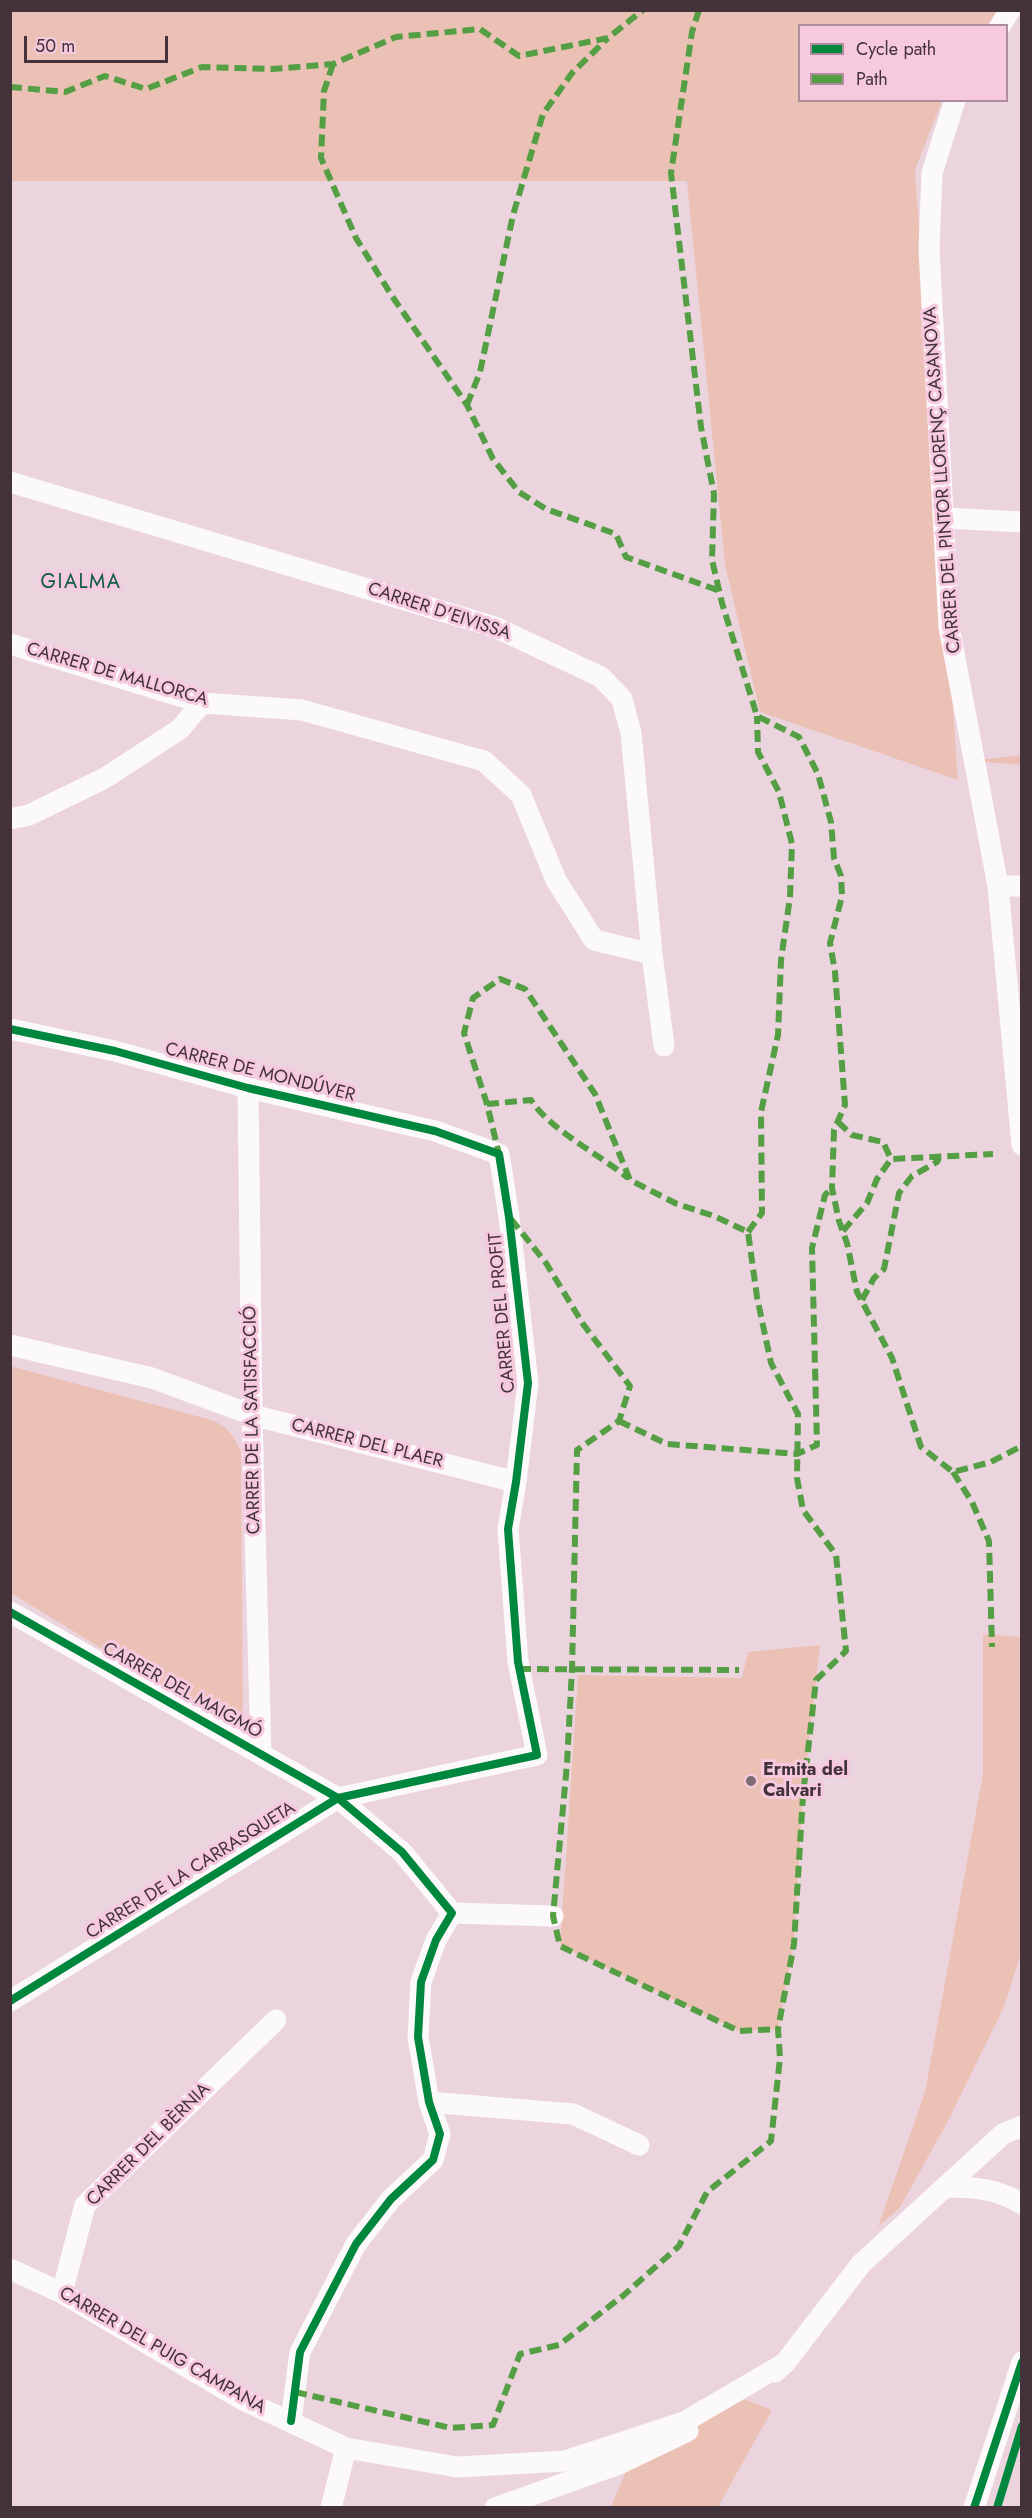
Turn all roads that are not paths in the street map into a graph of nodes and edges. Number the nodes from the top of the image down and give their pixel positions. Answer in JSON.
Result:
{"nodes":[{"id":1,"x":1010,"y":10,"type":"edge"},
{"id":2,"x":1001,"y":24,"type":"edge"},
{"id":3,"x":954,"y":102,"type":"edge"},
{"id":4,"x":10,"y":482,"type":"edge"},
{"id":5,"x":944,"y":518,"type":"junction"},
{"id":6,"x":1022,"y":522,"type":"edge"},
{"id":7,"x":10,"y":644,"type":"edge"},
{"id":8,"x":202,"y":703,"type":"junction"},
{"id":9,"x":10,"y":819,"type":"edge"},
{"id":10,"x":998,"y":886,"type":"junction"},
{"id":11,"x":1022,"y":886,"type":"edge"},
{"id":12,"x":652,"y":954,"type":"junction"},
{"id":13,"x":10,"y":1029,"type":"edge"},
{"id":14,"x":664,"y":1046,"type":"dead end"},
{"id":15,"x":248,"y":1088,"type":"junction"},
{"id":16,"x":1022,"y":1145,"type":"edge"},
{"id":17,"x":499,"y":1154,"type":"joint"},
{"id":18,"x":10,"y":1345,"type":"edge"},
{"id":19,"x":252,"y":1415,"type":"junction"},
{"id":20,"x":516,"y":1482,"type":"junction"},
{"id":21,"x":10,"y":1612,"type":"edge"},
{"id":22,"x":261,"y":1753,"type":"junction"},
{"id":23,"x":537,"y":1755,"type":"joint"},
{"id":24,"x":338,"y":1798,"type":"junction"},
{"id":25,"x":452,"y":1913,"type":"junction"},
{"id":26,"x":553,"y":1916,"type":"dead end"},
{"id":27,"x":10,"y":2001,"type":"edge"},
{"id":28,"x":276,"y":2020,"type":"dead end"},
{"id":29,"x":429,"y":2102,"type":"junction"},
{"id":30,"x":1022,"y":2126,"type":"edge"},
{"id":31,"x":1022,"y":2142,"type":"edge"},
{"id":32,"x":639,"y":2145,"type":"dead end"},
{"id":33,"x":982,"y":2154,"type":"junction"},
{"id":34,"x":947,"y":2187,"type":"junction"},
{"id":35,"x":1022,"y":2204,"type":"edge"},
{"id":36,"x":10,"y":2269,"type":"edge"},
{"id":37,"x":63,"y":2293,"type":"junction"},
{"id":38,"x":1022,"y":2362,"type":"edge"},
{"id":39,"x":785,"y":2363,"type":"junction"},
{"id":40,"x":291,"y":2421,"type":"junction"},
{"id":41,"x":346,"y":2448,"type":"junction"},
{"id":42,"x":531,"y":2463,"type":"junction"},
{"id":43,"x":535,"y":2495,"type":"junction"},
{"id":44,"x":331,"y":2508,"type":"edge"},
{"id":45,"x":495,"y":2508,"type":"edge"},
{"id":46,"x":974,"y":2508,"type":"edge"}],
"edges":[{"from":1,"to":2,"type":"street"},
{"from":3,"to":5,"type":"street","name":"CARRER DEL PINTOR LLORENÇ CASANOVA"},
{"from":4,"to":12,"type":"street","name":"CARRER D'EIVISSA"},
{"from":5,"to":6,"type":"street"},
{"from":5,"to":10,"type":"street","name":"CARRER DEL PINTOR LLORENÇ CASANOVA"},
{"from":7,"to":8,"type":"street","name":"CARRER DE MALLORCA"},
{"from":8,"to":9,"type":"street"},
{"from":8,"to":12,"type":"street","name":"CARRER DE MALLORCA"},
{"from":10,"to":11,"type":"street"},
{"from":10,"to":16,"type":"street","name":"CARRER DEL PINTOR LLORENÇ CASANOVA"},
{"from":12,"to":14,"type":"street","name":"CARRER D'EIVISSA"},
{"from":13,"to":15,"type":"street","name":"CARRER DE MONDÚVER"},
{"from":15,"to":17,"type":"street","name":"CARRER DE MONDÚVER"},
{"from":15,"to":19,"type":"street","name":"CARRER DE LA SATISFACCIÓ"},
{"from":17,"to":20,"type":"street","name":"CARRER DEL PROFIT"},
{"from":18,"to":19,"type":"street","name":"CARRER DEL PLAER"},
{"from":19,"to":20,"type":"street","name":"CARRER DEL PLAER"},
{"from":19,"to":22,"type":"street","name":"CARRER DE LA SATISFACCIÓ"},
{"from":20,"to":23,"type":"street","name":"CARRER DEL PROFIT"},
{"from":21,"to":22,"type":"street","name":"CARRER DEL MAIGMÓ"},
{"from":22,"to":24,"type":"street","name":"CARRER DEL MAIGMÓ"},
{"from":23,"to":24,"type":"street","name":"CARRER DE LA CARRASQUETA"},
{"from":24,"to":25,"type":"street","name":"CARRER DEL MAIGMÓ"},
{"from":24,"to":27,"type":"street","name":"CARRER DE LA CARRASQUETA"},
{"from":25,"to":26,"type":"street"},
{"from":25,"to":29,"type":"street"},
{"from":28,"to":37,"type":"street","name":"CARRER DEL BÈRNIA"},
{"from":29,"to":32,"type":"street"},
{"from":29,"to":40,"type":"street"},
{"from":30,"to":33,"type":"street"},
{"from":31,"to":33,"type":"street"},
{"from":33,"to":34,"type":"street"},
{"from":34,"to":35,"type":"street"},
{"from":34,"to":39,"type":"street"},
{"from":36,"to":37,"type":"street","name":"CARRER DEL PUIG CAMPANA"},
{"from":37,"to":40,"type":"street","name":"CARRER DEL PUIG CAMPANA"},
{"from":38,"to":46,"type":"street"},
{"from":39,"to":42,"type":"street","name":"CARRER DEL PUIG CAMPANA"},
{"from":39,"to":43,"type":"street"},
{"from":40,"to":41,"type":"street","name":"CARRER DEL PUIG CAMPANA"},
{"from":41,"to":42,"type":"street","name":"CARRER DEL PUIG CAMPANA"},
{"from":41,"to":44,"type":"street"},
{"from":42,"to":43,"type":"street"},
{"from":43,"to":45,"type":"street"}]}
